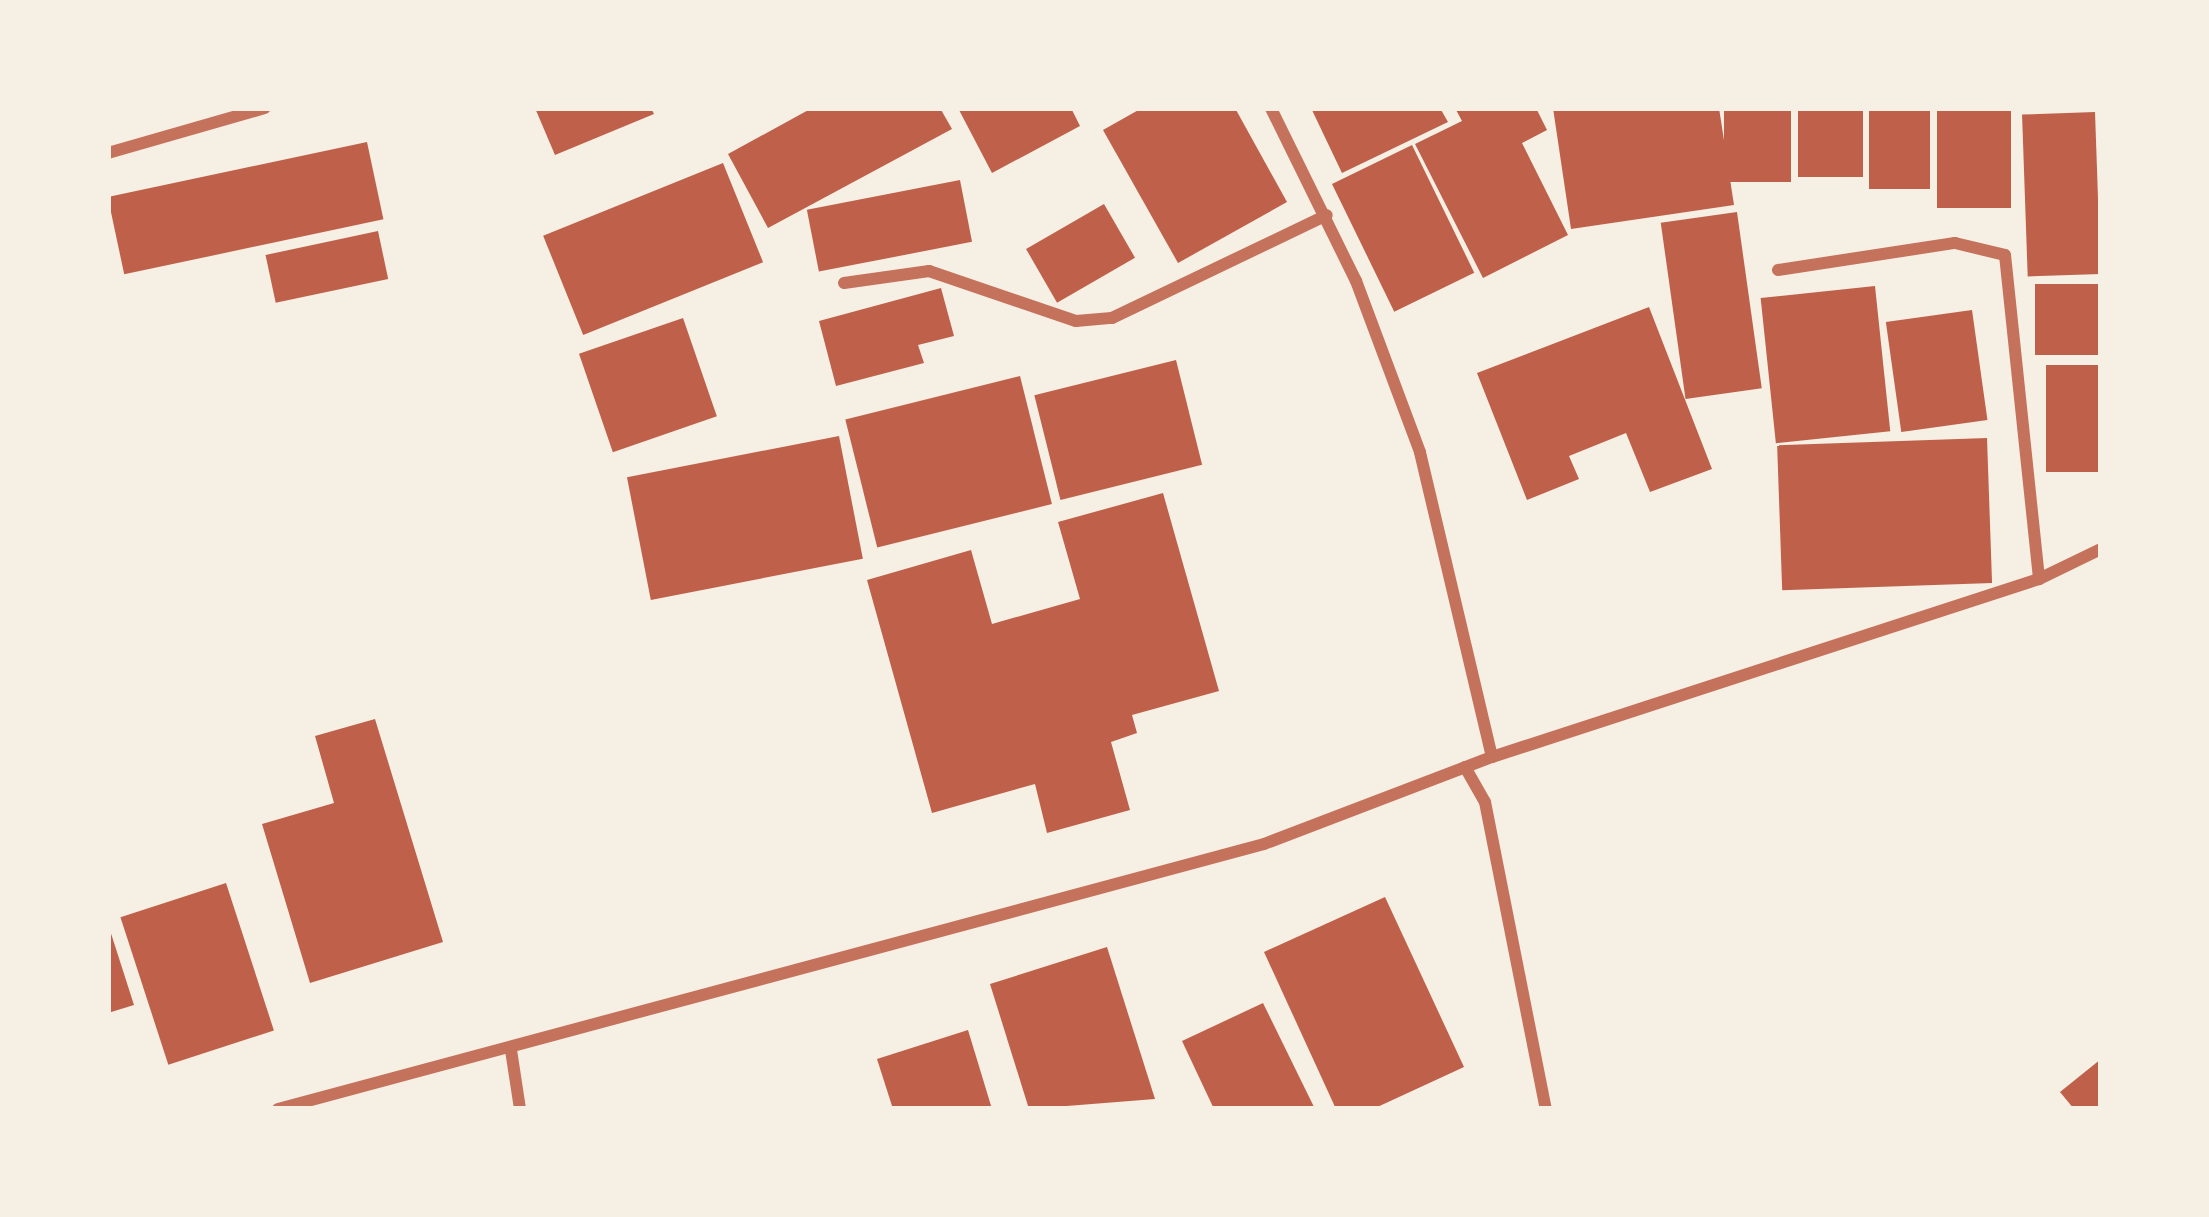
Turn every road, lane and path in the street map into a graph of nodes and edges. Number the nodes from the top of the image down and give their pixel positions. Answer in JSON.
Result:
{"nodes":[{"id":1,"x":265,"y":108,"type":"edge"},
{"id":2,"x":1271,"y":108,"type":"edge"},
{"id":3,"x":108,"y":153,"type":"edge"},
{"id":4,"x":1327,"y":214,"type":"junction"},
{"id":5,"x":1778,"y":270,"type":"dead end"},
{"id":6,"x":844,"y":283,"type":"dead end"},
{"id":7,"x":2101,"y":548,"type":"edge"},
{"id":8,"x":2039,"y":579,"type":"junction"},
{"id":9,"x":1492,"y":757,"type":"junction"},
{"id":10,"x":1465,"y":767,"type":"junction"},
{"id":11,"x":512,"y":1050,"type":"junction"},
{"id":12,"x":278,"y":1109,"type":"edge"},
{"id":13,"x":520,"y":1109,"type":"edge"},
{"id":14,"x":1546,"y":1109,"type":"edge"}],
"edges":[{"from":1,"to":3,"type":"street"},
{"from":2,"to":4,"type":"street"},
{"from":4,"to":6,"type":"street"},
{"from":4,"to":9,"type":"street"},
{"from":5,"to":8,"type":"street"},
{"from":7,"to":8,"type":"street"},
{"from":8,"to":9,"type":"street"},
{"from":9,"to":10,"type":"street"},
{"from":10,"to":11,"type":"street"},
{"from":10,"to":14,"type":"street"},
{"from":11,"to":12,"type":"street"},
{"from":11,"to":13,"type":"street"}]}
